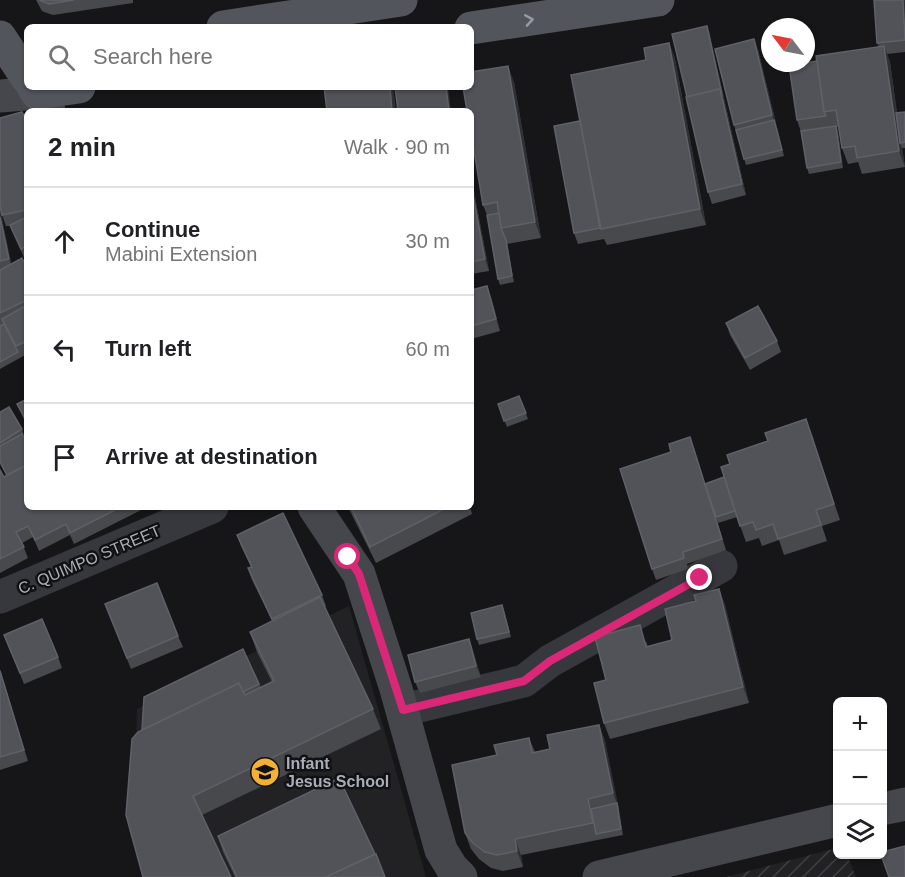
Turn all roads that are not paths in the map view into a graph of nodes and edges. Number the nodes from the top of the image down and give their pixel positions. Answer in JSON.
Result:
{"nodes":[{"id":1,"x":401,"y":0,"type":"edge"},
{"id":2,"x":658,"y":0,"type":"edge"},
{"id":3,"x":243,"y":24,"type":"edge"},
{"id":4,"x":474,"y":28,"type":"edge"},
{"id":5,"x":24,"y":75,"type":"edge"},
{"id":6,"x":0,"y":96,"type":"edge"},
{"id":7,"x":205,"y":510,"type":"edge"},
{"id":8,"x":316,"y":510,"type":"edge"},
{"id":9,"x":721,"y":566,"type":"dead end"},
{"id":10,"x":0,"y":597,"type":"edge"},
{"id":11,"x":403,"y":710,"type":"junction"},
{"id":12,"x":905,"y":804,"type":"edge"},
{"id":13,"x":887,"y":808,"type":"edge"},
{"id":14,"x":833,"y":821,"type":"edge"},
{"id":15,"x":461,"y":877,"type":"edge"},
{"id":16,"x":599,"y":877,"type":"edge"}],
"edges":[{"from":1,"to":3,"type":"main road"},
{"from":4,"to":2,"type":"main road","one_way":true},
{"from":5,"to":6,"type":"street"},
{"from":7,"to":10,"type":"street","name":"C. QUIMPO STREET"},
{"from":8,"to":11,"type":"street"},
{"from":9,"to":11,"type":"street"},
{"from":11,"to":15,"type":"street"},
{"from":12,"to":13,"type":"street"},
{"from":14,"to":16,"type":"street"}]}
